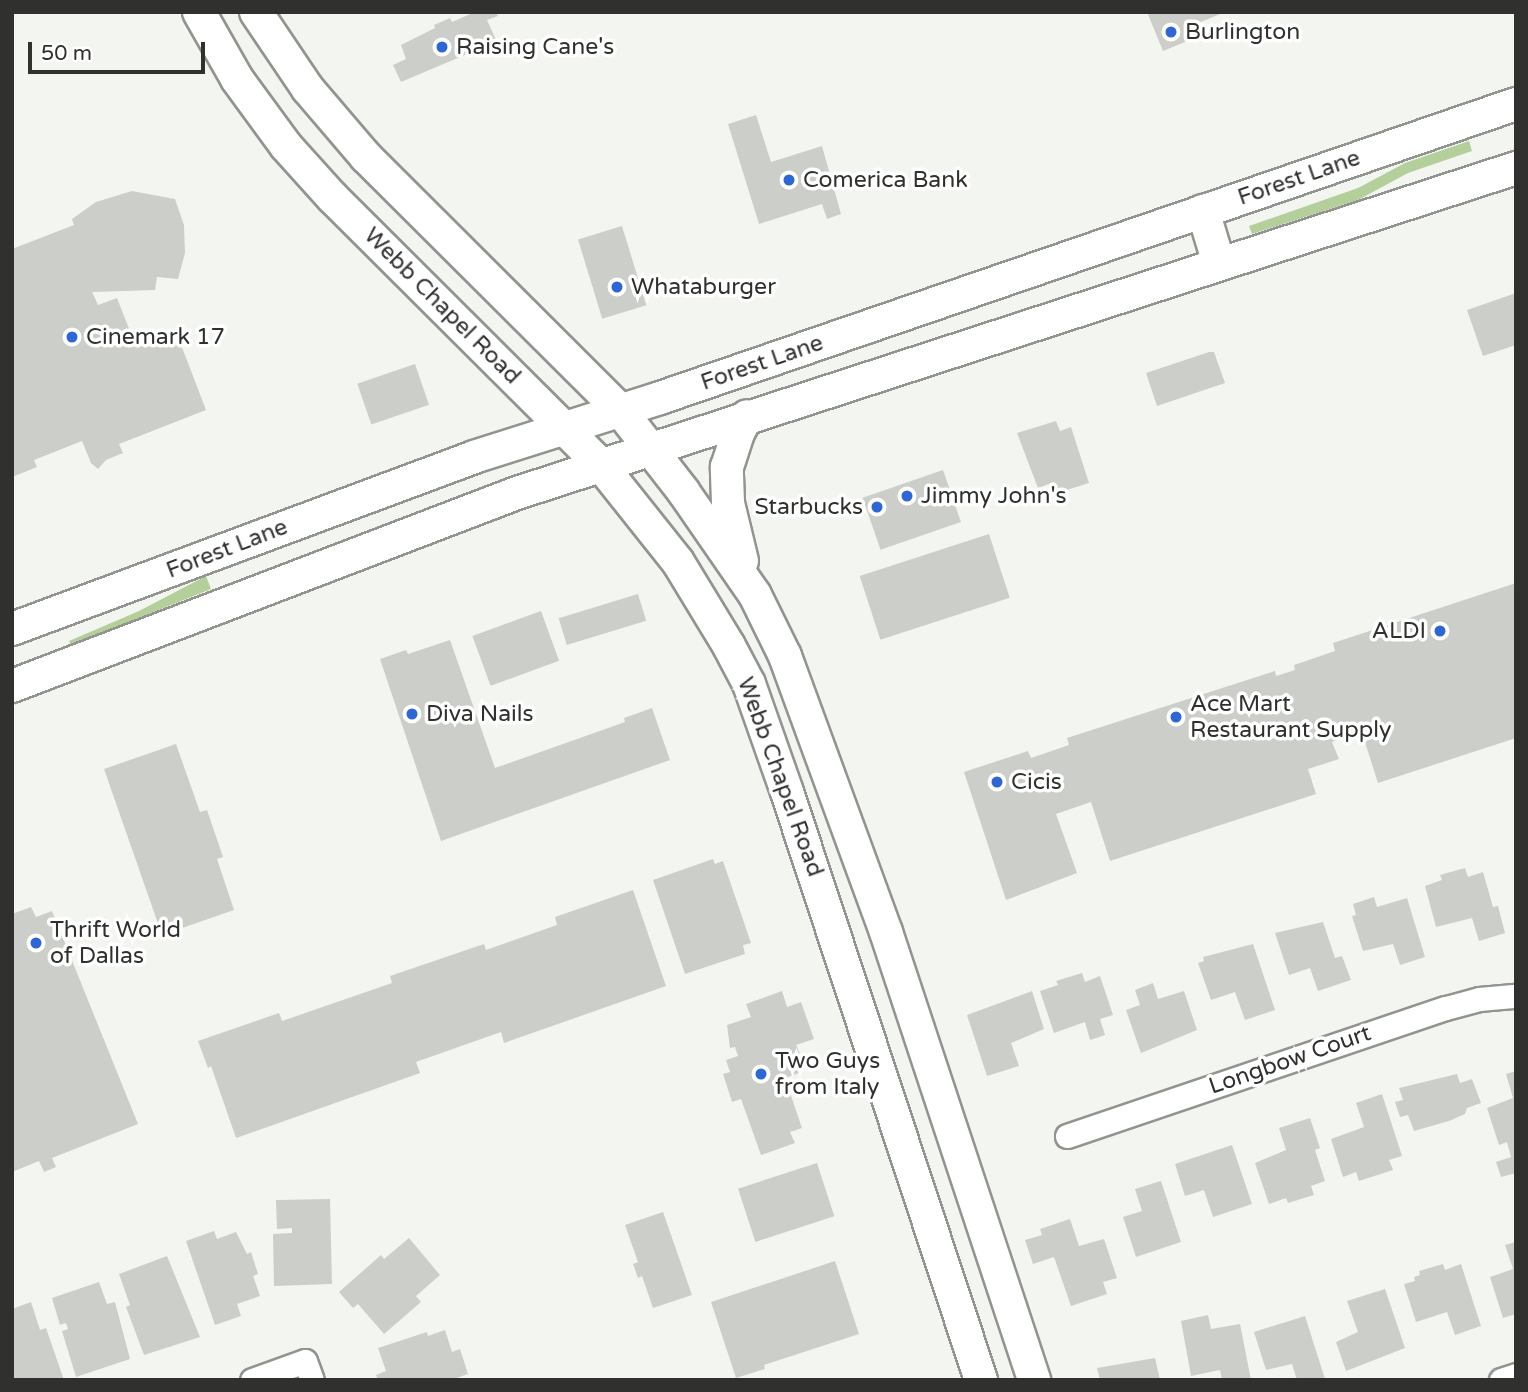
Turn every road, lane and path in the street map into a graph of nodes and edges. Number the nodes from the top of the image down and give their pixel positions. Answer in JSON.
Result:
{"nodes":[{"id":1,"x":199,"y":12,"type":"edge"},
{"id":2,"x":256,"y":12,"type":"edge"},
{"id":3,"x":1516,"y":104,"type":"edge"},
{"id":4,"x":1516,"y":168,"type":"edge"},
{"id":5,"x":1203,"y":211,"type":"junction"},
{"id":6,"x":1219,"y":264,"type":"junction"},
{"id":7,"x":929,"y":306,"type":"junction"},
{"id":8,"x":945,"y":352,"type":"junction"},
{"id":9,"x":620,"y":410,"type":"junction"},
{"id":10,"x":747,"y":416,"type":"junction"},
{"id":11,"x":564,"y":427,"type":"junction"},
{"id":12,"x":649,"y":448,"type":"junction"},
{"id":13,"x":600,"y":464,"type":"junction"},
{"id":14,"x":755,"y":595,"type":"junction"},
{"id":15,"x":12,"y":632,"type":"edge"},
{"id":16,"x":21,"y":683,"type":"edge"},
{"id":17,"x":827,"y":772,"type":"junction"},
{"id":18,"x":787,"y":792,"type":"junction"},
{"id":19,"x":1516,"y":996,"type":"edge"},
{"id":20,"x":1067,"y":1136,"type":"dead end"},
{"id":21,"x":1516,"y":1375,"type":"edge"},
{"id":22,"x":252,"y":1380,"type":"edge"},
{"id":23,"x":312,"y":1380,"type":"edge"},
{"id":24,"x":981,"y":1380,"type":"edge"},
{"id":25,"x":1034,"y":1380,"type":"edge"},
{"id":26,"x":1501,"y":1380,"type":"edge"}],
"edges":[{"from":1,"to":11,"type":"main road","name":"Webb Chapel Road"},
{"from":2,"to":9,"type":"main road","name":"Webb Chapel Road"},
{"from":3,"to":5,"type":"main road","name":"Forest Lane"},
{"from":4,"to":6,"type":"main road","name":"Forest Lane"},
{"from":5,"to":6,"type":"main road"},
{"from":5,"to":7,"type":"main road","name":"Forest Lane"},
{"from":6,"to":8,"type":"main road","name":"Forest Lane"},
{"from":7,"to":8,"type":"main road"},
{"from":7,"to":9,"type":"main road","name":"Forest Lane"},
{"from":8,"to":10,"type":"main road","name":"Forest Lane"},
{"from":9,"to":11,"type":"main road","name":"Forest Lane"},
{"from":9,"to":12,"type":"main road","name":"Webb Chapel Road"},
{"from":10,"to":12,"type":"main road","name":"Forest Lane"},
{"from":10,"to":14,"type":"main road"},
{"from":11,"to":13,"type":"main road","name":"Webb Chapel Road"},
{"from":11,"to":15,"type":"main road","name":"Forest Lane"},
{"from":12,"to":13,"type":"main road","name":"Forest Lane"},
{"from":12,"to":14,"type":"main road","name":"Webb Chapel Road"},
{"from":13,"to":16,"type":"main road","name":"Forest Lane"},
{"from":13,"to":18,"type":"main road","name":"Webb Chapel Road"},
{"from":14,"to":17,"type":"main road","name":"Webb Chapel Road"},
{"from":15,"to":16,"type":"main road"},
{"from":17,"to":18,"type":"main road"},
{"from":17,"to":25,"type":"main road","name":"Webb Chapel Road"},
{"from":18,"to":24,"type":"main road","name":"Webb Chapel Road"},
{"from":19,"to":20,"type":"street","name":"Longbow Court"},
{"from":21,"to":26,"type":"street"},
{"from":22,"to":23,"type":"street"}]}
